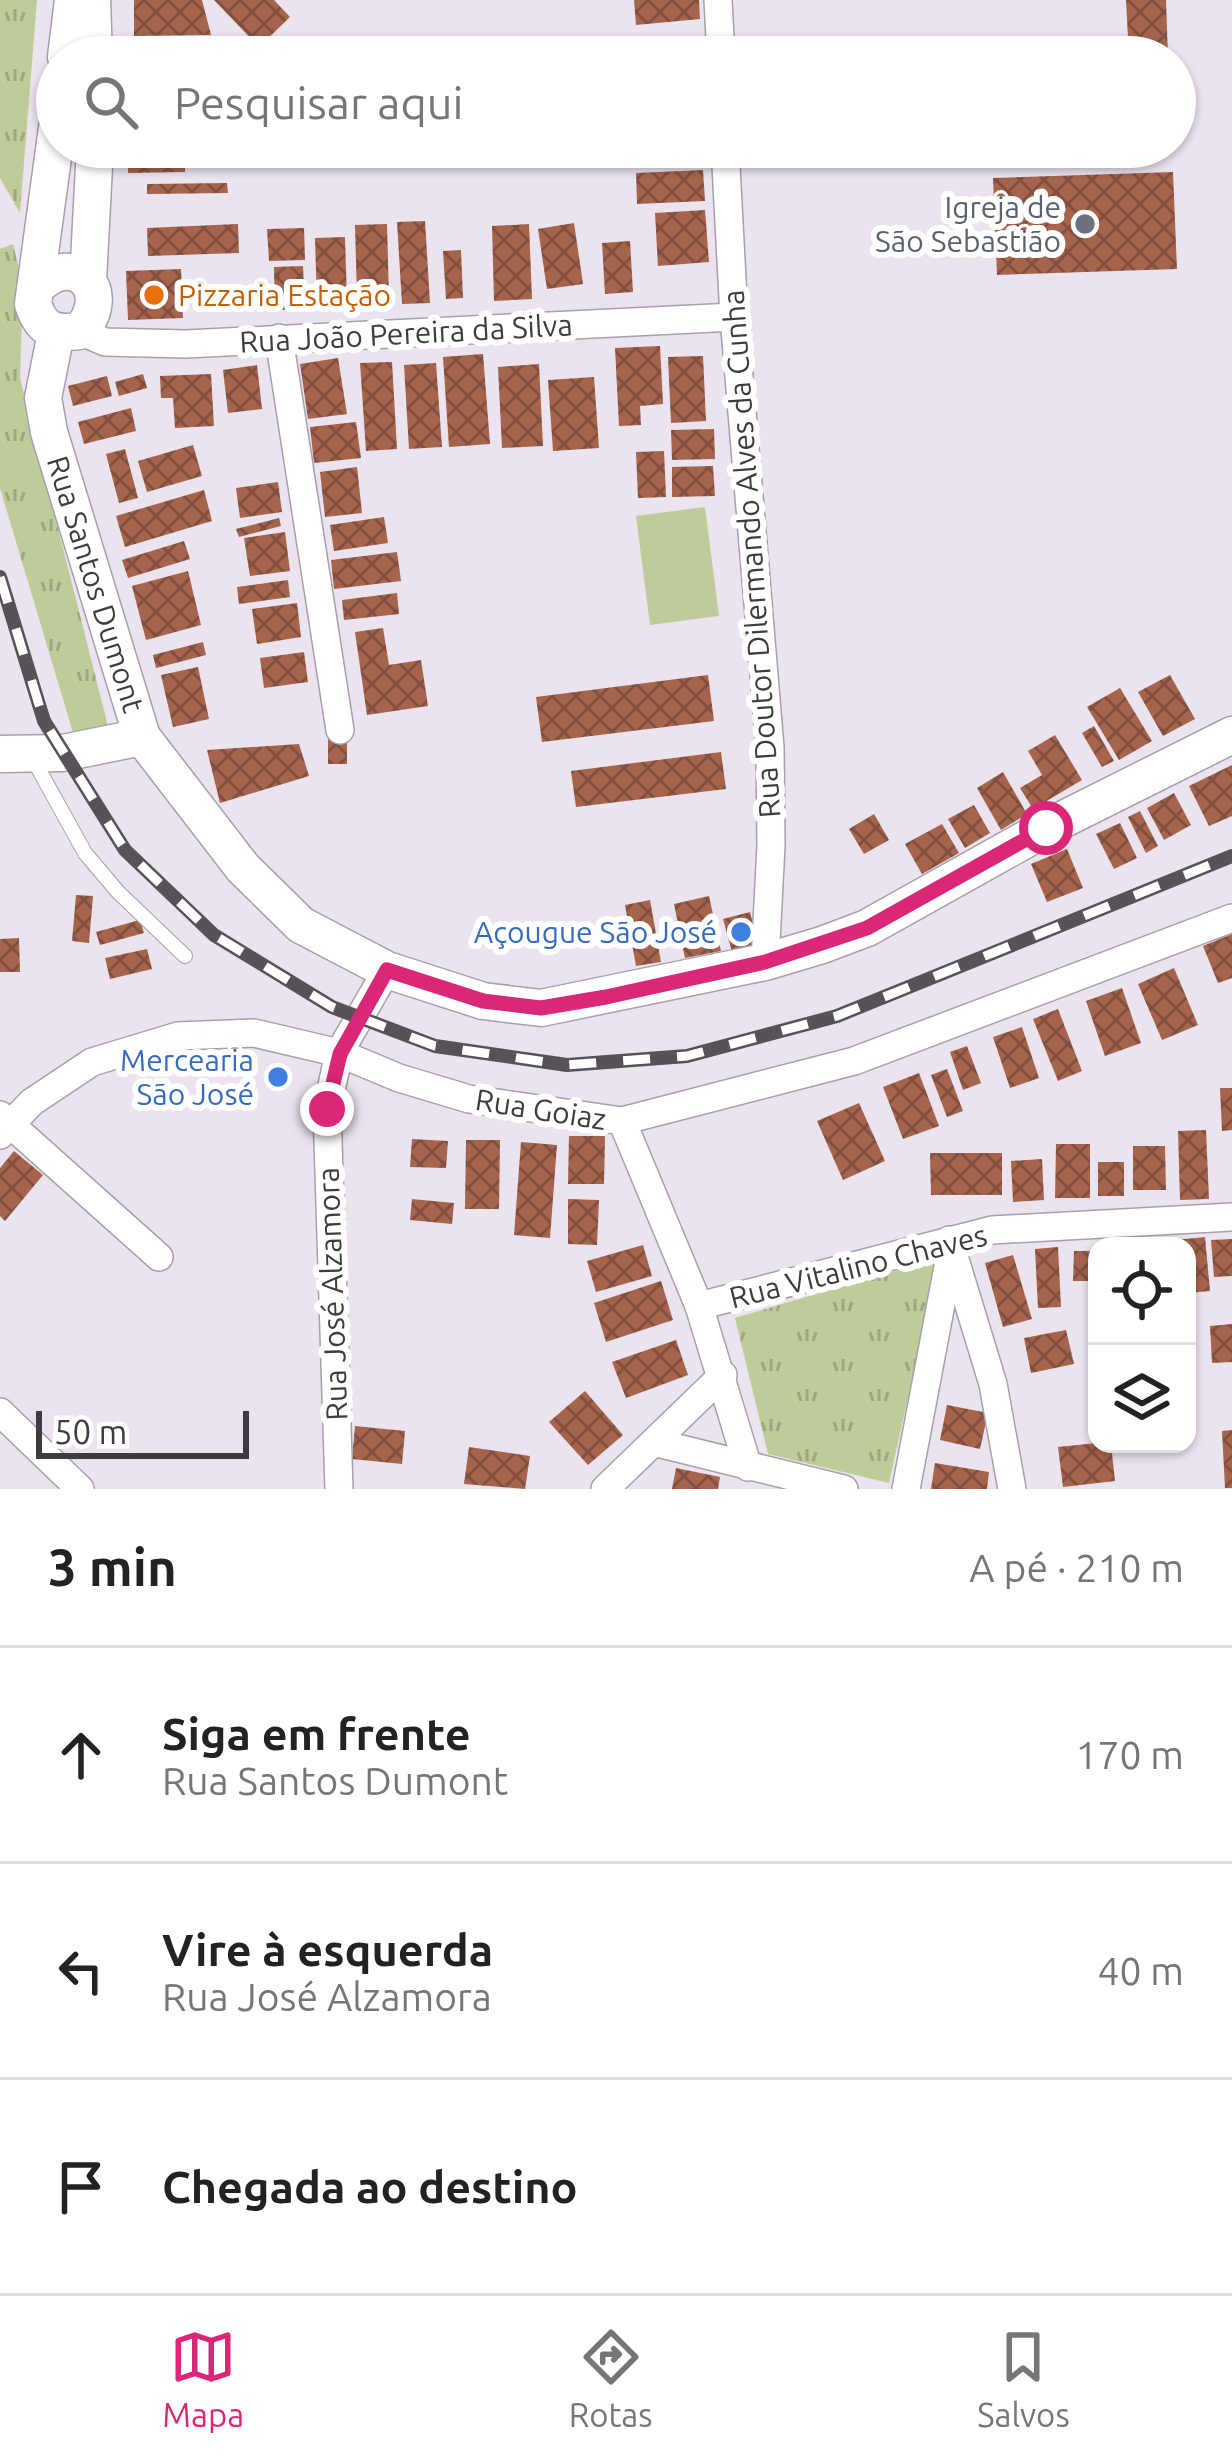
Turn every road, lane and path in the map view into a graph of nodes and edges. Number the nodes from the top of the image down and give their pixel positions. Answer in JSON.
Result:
{"nodes":[{"id":1,"x":73,"y":0,"type":"edge"},
{"id":2,"x":92,"y":0,"type":"edge"},
{"id":3,"x":718,"y":0,"type":"edge"},
{"id":4,"x":69,"y":36,"type":"edge"},
{"id":5,"x":93,"y":36,"type":"edge"},
{"id":6,"x":720,"y":36,"type":"edge"},
{"id":7,"x":52,"y":168,"type":"edge"},
{"id":8,"x":94,"y":168,"type":"edge"},
{"id":9,"x":726,"y":168,"type":"edge"},
{"id":10,"x":88,"y":281,"type":"junction"},
{"id":11,"x":38,"y":286,"type":"junction"},
{"id":12,"x":734,"y":316,"type":"junction"},
{"id":13,"x":68,"y":332,"type":"junction"},
{"id":14,"x":279,"y":338,"type":"junction"},
{"id":15,"x":340,"y":730,"type":"dead end"},
{"id":16,"x":1232,"y":735,"type":"edge"},
{"id":17,"x":142,"y":737,"type":"junction"},
{"id":18,"x":15,"y":754,"type":"edge"},
{"id":19,"x":1232,"y":918,"type":"edge"},
{"id":20,"x":185,"y":956,"type":"dead end"},
{"id":21,"x":765,"y":962,"type":"junction"},
{"id":22,"x":387,"y":970,"type":"junction"},
{"id":23,"x":340,"y":1054,"type":"junction"},
{"id":24,"x":622,"y":1121,"type":"junction"},
{"id":25,"x":4,"y":1125,"type":"edge"},
{"id":26,"x":1232,"y":1217,"type":"edge"},
{"id":27,"x":951,"y":1244,"type":"junction"},
{"id":28,"x":159,"y":1257,"type":"dead end"},
{"id":29,"x":700,"y":1306,"type":"junction"},
{"id":30,"x":723,"y":1375,"type":"junction"},
{"id":31,"x":0,"y":1412,"type":"edge"},
{"id":32,"x":656,"y":1443,"type":"junction"},
{"id":33,"x":748,"y":1467,"type":"junction"},
{"id":34,"x":80,"y":1489,"type":"edge"},
{"id":35,"x":339,"y":1489,"type":"edge"},
{"id":36,"x":605,"y":1489,"type":"edge"},
{"id":37,"x":844,"y":1489,"type":"edge"},
{"id":38,"x":906,"y":1489,"type":"edge"},
{"id":39,"x":1012,"y":1489,"type":"edge"}],
"edges":[{"from":1,"to":4,"type":"main road"},
{"from":2,"to":5,"type":"main road"},
{"from":3,"to":6,"type":"street"},
{"from":7,"to":11,"type":"main road"},
{"from":8,"to":10,"type":"main road"},
{"from":9,"to":12,"type":"street","name":"Rua Doutor Dilermando Alves da Cunha"},
{"from":10,"to":11,"type":"main road"},
{"from":10,"to":13,"type":"main road"},
{"from":11,"to":13,"type":"main road"},
{"from":12,"to":14,"type":"street","name":"Rua João Pereira da Silva"},
{"from":12,"to":21,"type":"street","name":"Rua Doutor Dilermando Alves da Cunha"},
{"from":13,"to":14,"type":"street","name":"Rua João Pereira da Silva"},
{"from":13,"to":17,"type":"main road","name":"Rua Santos Dumont"},
{"from":14,"to":15,"type":"street"},
{"from":16,"to":21,"type":"main road","name":"Rua Santos Dumont"},
{"from":17,"to":18,"type":"main road"},
{"from":17,"to":22,"type":"main road","name":"Rua Santos Dumont"},
{"from":18,"to":20,"type":"lane"},
{"from":19,"to":24,"type":"street","name":"Rua Goiaz"},
{"from":21,"to":22,"type":"main road","name":"Rua Santos Dumont"},
{"from":22,"to":23,"type":"street","name":"Rua José Alzamora"},
{"from":23,"to":24,"type":"street","name":"Rua Goiaz"},
{"from":23,"to":25,"type":"street","name":"Rua Goiaz"},
{"from":23,"to":35,"type":"street","name":"Rua José Alzamora"},
{"from":24,"to":29,"type":"street"},
{"from":25,"to":28,"type":"street"},
{"from":26,"to":27,"type":"street","name":"Rua Vitalino Chaves"},
{"from":27,"to":29,"type":"street","name":"Rua Vitalino Chaves"},
{"from":27,"to":38,"type":"street"},
{"from":27,"to":39,"type":"street"},
{"from":29,"to":30,"type":"street"},
{"from":30,"to":32,"type":"street"},
{"from":30,"to":33,"type":"street"},
{"from":31,"to":34,"type":"street"},
{"from":32,"to":33,"type":"street"},
{"from":32,"to":36,"type":"street"},
{"from":33,"to":37,"type":"street"}]}
